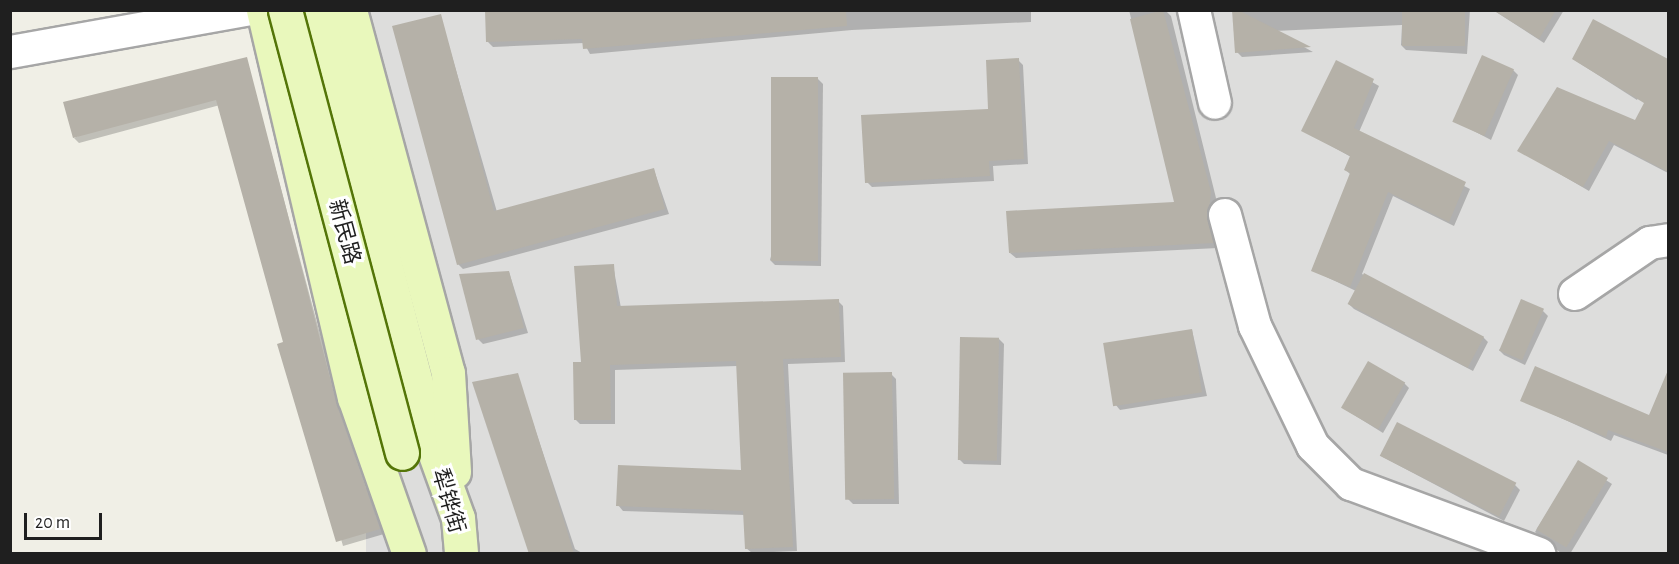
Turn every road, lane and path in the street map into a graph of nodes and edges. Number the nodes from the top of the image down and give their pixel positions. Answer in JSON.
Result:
{"nodes":[{"id":1,"x":246,"y":10,"type":"edge"},
{"id":2,"x":262,"y":10,"type":"edge"},
{"id":3,"x":285,"y":10,"type":"edge"},
{"id":4,"x":319,"y":10,"type":"edge"},
{"id":5,"x":350,"y":10,"type":"edge"},
{"id":6,"x":1194,"y":10,"type":"edge"},
{"id":7,"x":10,"y":52,"type":"edge"},
{"id":8,"x":1215,"y":103,"type":"dead end"},
{"id":9,"x":1225,"y":215,"type":"dead end"},
{"id":10,"x":1668,"y":240,"type":"edge"},
{"id":11,"x":1575,"y":294,"type":"dead end"},
{"id":12,"x":418,"y":451,"type":"junction"},
{"id":13,"x":458,"y":518,"type":"junction"},
{"id":14,"x":410,"y":554,"type":"edge"},
{"id":15,"x":461,"y":554,"type":"edge"},
{"id":16,"x":475,"y":554,"type":"edge"},
{"id":17,"x":1539,"y":554,"type":"edge"}],
"edges":[{"from":1,"to":7,"type":"street"},
{"from":2,"to":14,"type":"main road"},
{"from":3,"to":12,"type":"main road","name":"新民路","bridge":true},
{"from":4,"to":12,"type":"main road","name":"新民路"},
{"from":5,"to":13,"type":"main road"},
{"from":6,"to":8,"type":"street"},
{"from":9,"to":17,"type":"street"},
{"from":10,"to":11,"type":"street"},
{"from":12,"to":13,"type":"main road","name":"犁铧街"},
{"from":12,"to":14,"type":"main road","name":"犁铧街"},
{"from":13,"to":15,"type":"main road","name":"犁铧街"},
{"from":13,"to":16,"type":"main road"}]}
